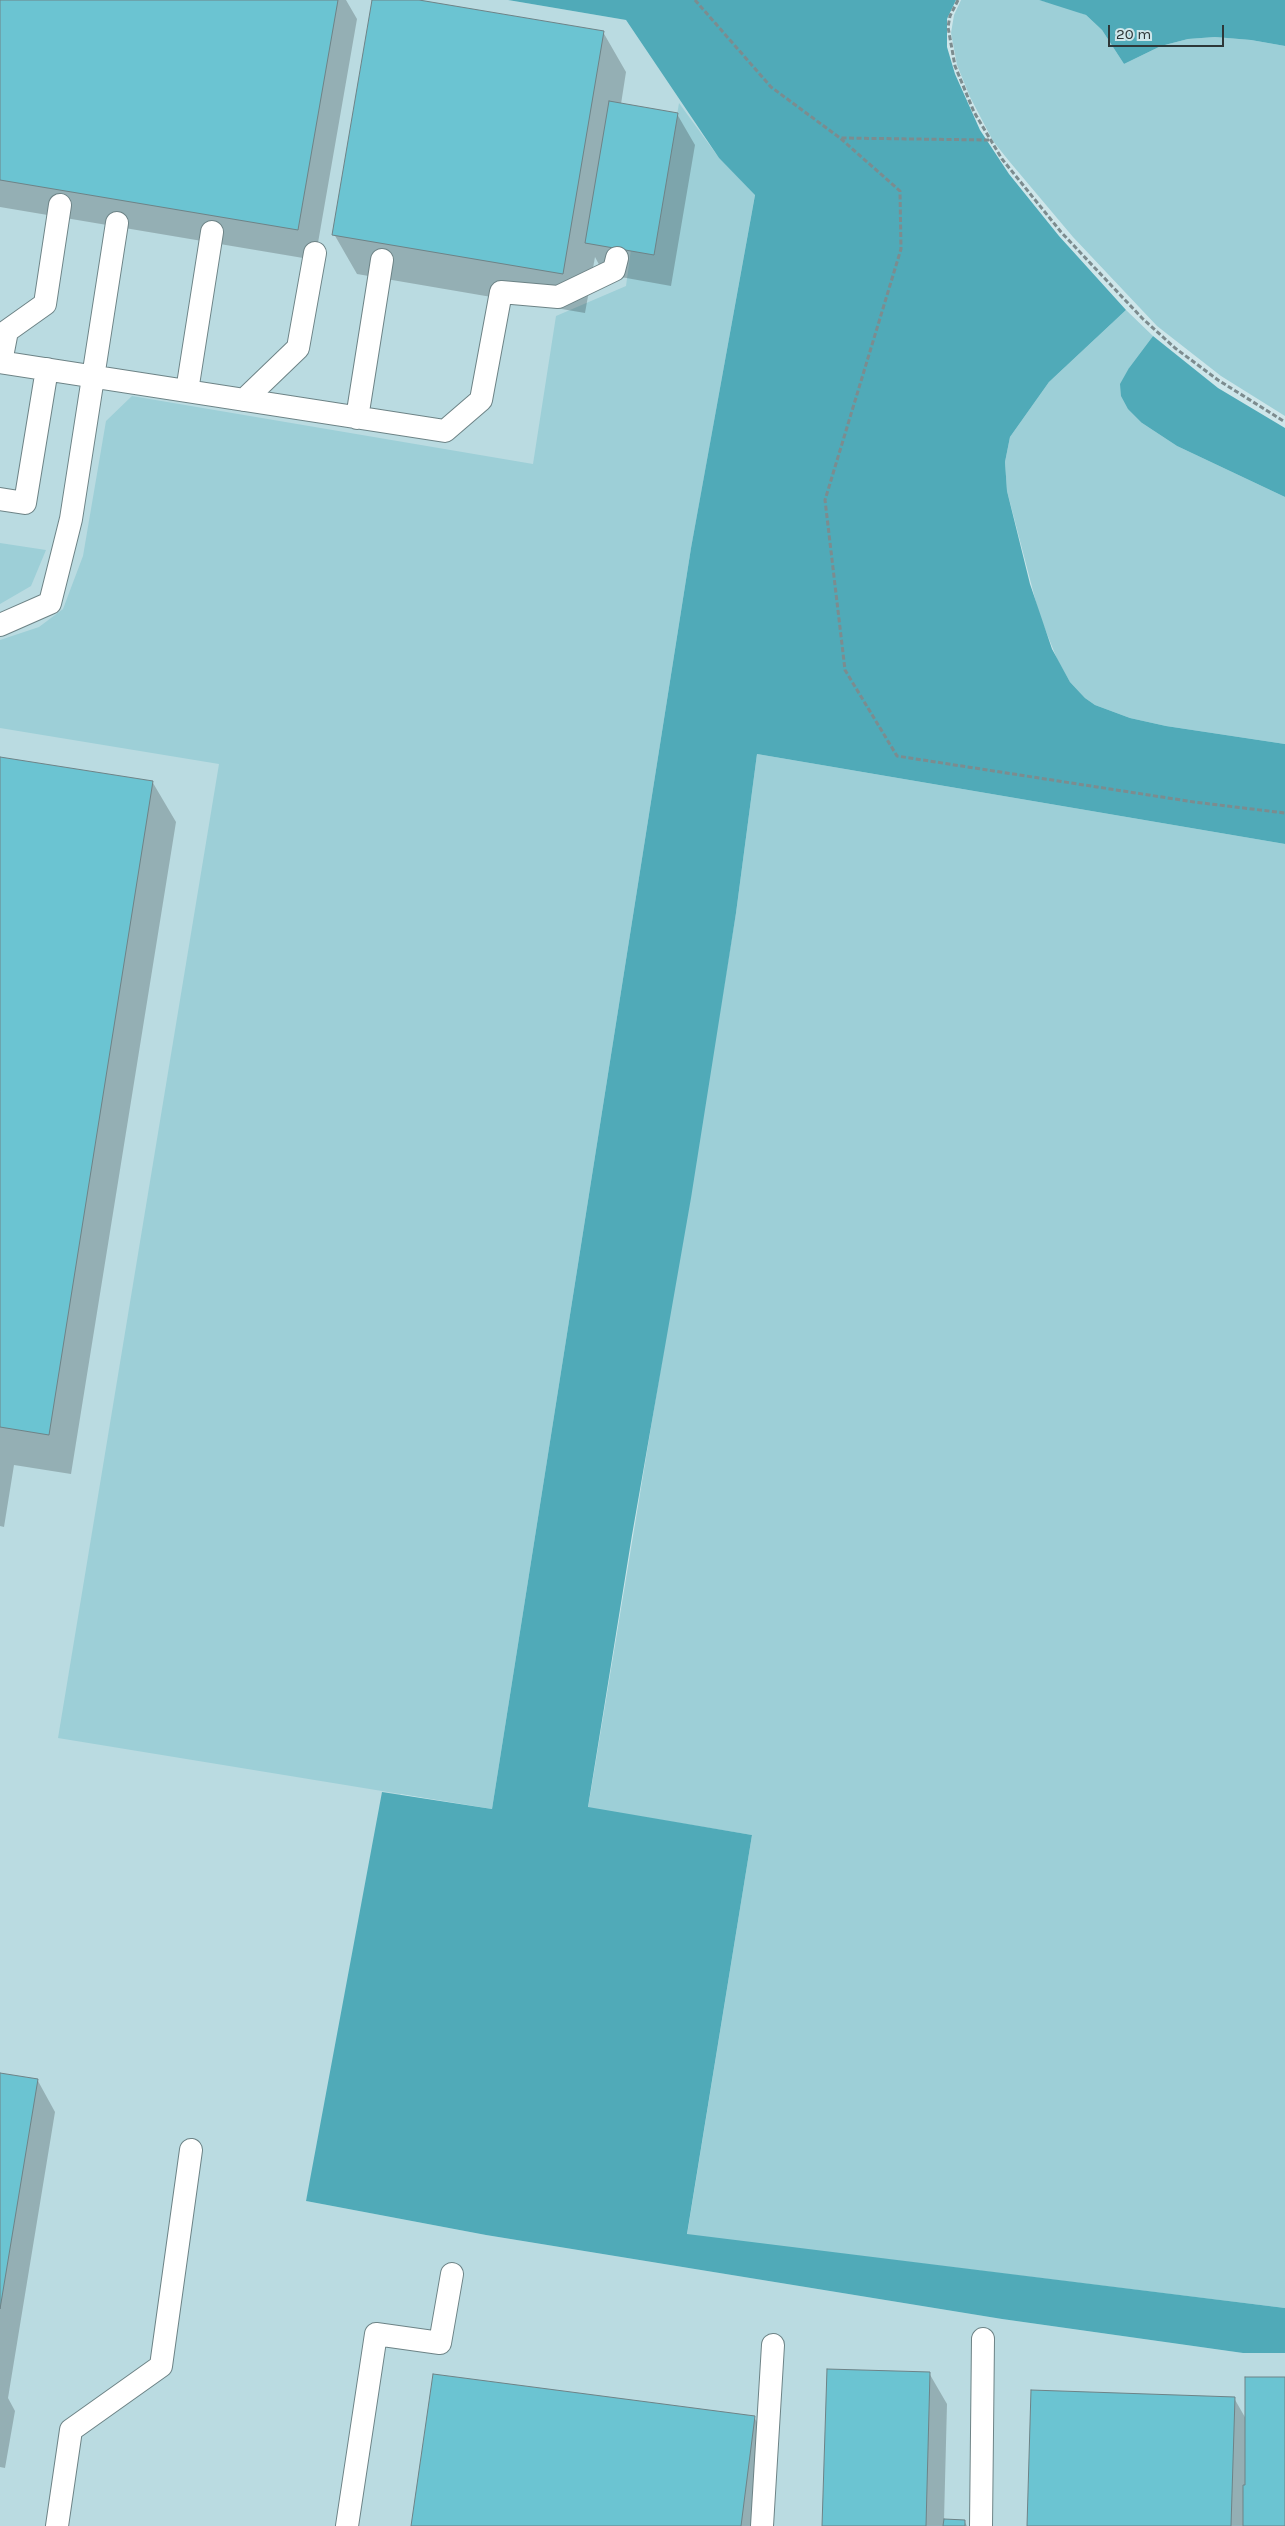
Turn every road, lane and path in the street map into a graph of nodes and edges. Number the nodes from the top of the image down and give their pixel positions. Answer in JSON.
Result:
{"nodes":[{"id":1,"x":695,"y":0,"type":"edge"},
{"id":2,"x":958,"y":0,"type":"edge"},
{"id":3,"x":840,"y":138,"type":"junction"},
{"id":4,"x":989,"y":140,"type":"junction"},
{"id":5,"x":60,"y":205,"type":"dead end"},
{"id":6,"x":117,"y":223,"type":"dead end"},
{"id":7,"x":212,"y":232,"type":"dead end"},
{"id":8,"x":314,"y":253,"type":"dead end"},
{"id":9,"x":617,"y":258,"type":"dead end"},
{"id":10,"x":382,"y":260,"type":"dead end"},
{"id":11,"x":0,"y":362,"type":"edge"},
{"id":12,"x":47,"y":369,"type":"junction"},
{"id":13,"x":94,"y":376,"type":"junction"},
{"id":14,"x":187,"y":391,"type":"junction"},
{"id":15,"x":244,"y":400,"type":"junction"},
{"id":16,"x":357,"y":418,"type":"junction"},
{"id":17,"x":1285,"y":422,"type":"edge"},
{"id":18,"x":0,"y":499,"type":"edge"},
{"id":19,"x":0,"y":625,"type":"edge"},
{"id":20,"x":1285,"y":813,"type":"edge"},
{"id":21,"x":191,"y":2150,"type":"dead end"},
{"id":22,"x":452,"y":2274,"type":"dead end"},
{"id":23,"x":984,"y":2339,"type":"dead end"},
{"id":24,"x":773,"y":2345,"type":"dead end"},
{"id":25,"x":57,"y":2526,"type":"edge"},
{"id":26,"x":347,"y":2526,"type":"edge"},
{"id":27,"x":762,"y":2526,"type":"edge"},
{"id":28,"x":981,"y":2526,"type":"edge"}],
"edges":[{"from":1,"to":3,"type":"path"},
{"from":2,"to":4,"type":"path"},
{"from":3,"to":4,"type":"path"},
{"from":3,"to":20,"type":"path"},
{"from":4,"to":17,"type":"path"},
{"from":5,"to":11,"type":"lane"},
{"from":6,"to":13,"type":"lane"},
{"from":7,"to":14,"type":"lane"},
{"from":8,"to":15,"type":"lane"},
{"from":9,"to":16,"type":"lane"},
{"from":10,"to":16,"type":"lane"},
{"from":11,"to":12,"type":"lane"},
{"from":12,"to":13,"type":"lane"},
{"from":12,"to":18,"type":"lane"},
{"from":13,"to":14,"type":"lane"},
{"from":13,"to":19,"type":"lane"},
{"from":14,"to":15,"type":"lane"},
{"from":15,"to":16,"type":"lane"},
{"from":21,"to":25,"type":"lane"},
{"from":22,"to":26,"type":"lane"},
{"from":23,"to":28,"type":"lane"},
{"from":24,"to":27,"type":"lane"}]}
